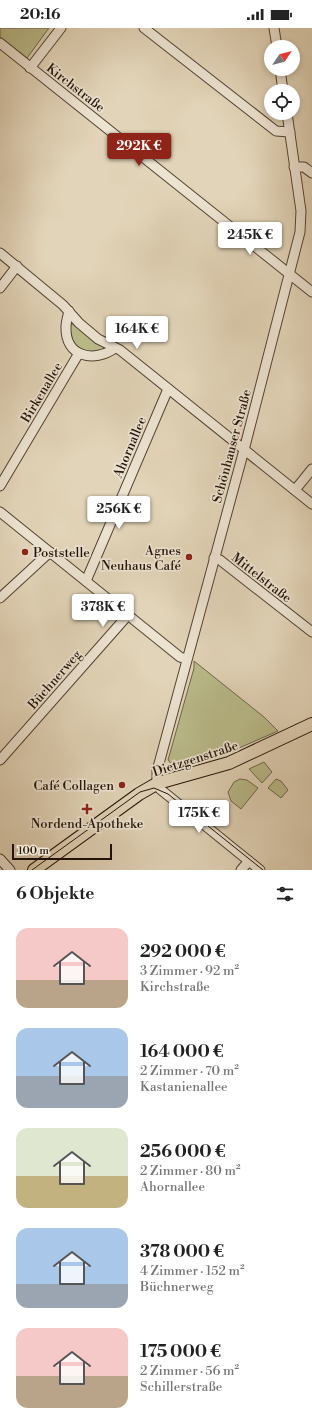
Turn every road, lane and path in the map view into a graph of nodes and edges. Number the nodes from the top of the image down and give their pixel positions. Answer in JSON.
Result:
{"nodes":[{"id":1,"x":61,"y":28,"type":"edge"},
{"id":2,"x":144,"y":28,"type":"edge"},
{"id":3,"x":274,"y":28,"type":"edge"},
{"id":4,"x":276,"y":40,"type":"edge"},
{"id":5,"x":0,"y":43,"type":"edge"},
{"id":6,"x":30,"y":68,"type":"junction"},
{"id":7,"x":288,"y":120,"type":"edge"},
{"id":8,"x":290,"y":132,"type":"junction"},
{"id":9,"x":294,"y":166,"type":"junction"},
{"id":10,"x":312,"y":173,"type":"edge"},
{"id":11,"x":0,"y":253,"type":"edge"},
{"id":12,"x":17,"y":266,"type":"junction"},
{"id":13,"x":290,"y":274,"type":"junction"},
{"id":14,"x":0,"y":288,"type":"edge"},
{"id":15,"x":312,"y":292,"type":"edge"},
{"id":16,"x":69,"y":311,"type":"junction"},
{"id":17,"x":115,"y":348,"type":"junction"},
{"id":18,"x":79,"y":353,"type":"junction"},
{"id":19,"x":168,"y":389,"type":"junction"},
{"id":20,"x":244,"y":450,"type":"junction"},
{"id":21,"x":312,"y":469,"type":"edge"},
{"id":22,"x":0,"y":486,"type":"edge"},
{"id":23,"x":295,"y":490,"type":"junction"},
{"id":24,"x":312,"y":504,"type":"edge"},
{"id":25,"x":0,"y":512,"type":"edge"},
{"id":26,"x":50,"y":552,"type":"junction"},
{"id":27,"x":214,"y":558,"type":"junction"},
{"id":28,"x":86,"y":581,"type":"junction"},
{"id":29,"x":0,"y":598,"type":"edge"},
{"id":30,"x":128,"y":615,"type":"junction"},
{"id":31,"x":312,"y":632,"type":"edge"},
{"id":32,"x":186,"y":659,"type":"junction"},
{"id":33,"x":312,"y":724,"type":"edge"},
{"id":34,"x":0,"y":760,"type":"edge"},
{"id":35,"x":158,"y":783,"type":"junction"},
{"id":36,"x":0,"y":859,"type":"edge"},
{"id":37,"x":249,"y":861,"type":"junction"},
{"id":38,"x":10,"y":870,"type":"edge"},
{"id":39,"x":34,"y":870,"type":"edge"},
{"id":40,"x":241,"y":870,"type":"edge"},
{"id":41,"x":260,"y":870,"type":"edge"}],
"edges":[{"from":1,"to":6,"type":"street"},
{"from":2,"to":8,"type":"street"},
{"from":3,"to":4,"type":"street"},
{"from":5,"to":6,"type":"street","name":"Kirchstraße"},
{"from":6,"to":13,"type":"street","name":"Kirchstraße"},
{"from":7,"to":8,"type":"street","name":"Schönhauser Straße"},
{"from":8,"to":9,"type":"street","name":"Schönhauser Straße"},
{"from":9,"to":10,"type":"street"},
{"from":9,"to":13,"type":"street","name":"Schönhauser Straße"},
{"from":11,"to":12,"type":"street"},
{"from":12,"to":14,"type":"street"},
{"from":12,"to":16,"type":"street"},
{"from":13,"to":15,"type":"street","name":"Kirchstraße"},
{"from":13,"to":20,"type":"street","name":"Schönhauser Straße"},
{"from":16,"to":17,"type":"street"},
{"from":16,"to":18,"type":"street"},
{"from":17,"to":18,"type":"street"},
{"from":17,"to":19,"type":"street"},
{"from":18,"to":22,"type":"street","name":"Birkenallee"},
{"from":19,"to":20,"type":"street"},
{"from":19,"to":28,"type":"street","name":"Ahornallee"},
{"from":20,"to":23,"type":"street"},
{"from":20,"to":27,"type":"street","name":"Schönhauser Straße"},
{"from":21,"to":23,"type":"street"},
{"from":23,"to":24,"type":"street"},
{"from":25,"to":26,"type":"street"},
{"from":26,"to":28,"type":"street"},
{"from":26,"to":29,"type":"street"},
{"from":27,"to":31,"type":"street","name":"Mittelstraße"},
{"from":27,"to":32,"type":"street","name":"Schönhauser Straße"},
{"from":28,"to":30,"type":"street"},
{"from":30,"to":32,"type":"street"},
{"from":30,"to":34,"type":"street","name":"Büchnerweg"},
{"from":32,"to":35,"type":"street","name":"Schönhauser Straße"},
{"from":33,"to":35,"type":"main road","name":"Dietzgenstraße"},
{"from":35,"to":37,"type":"street"},
{"from":35,"to":39,"type":"main road","name":"Dietzgenstraße"},
{"from":36,"to":38,"type":"street"},
{"from":37,"to":40,"type":"street"},
{"from":37,"to":41,"type":"street"}]}
